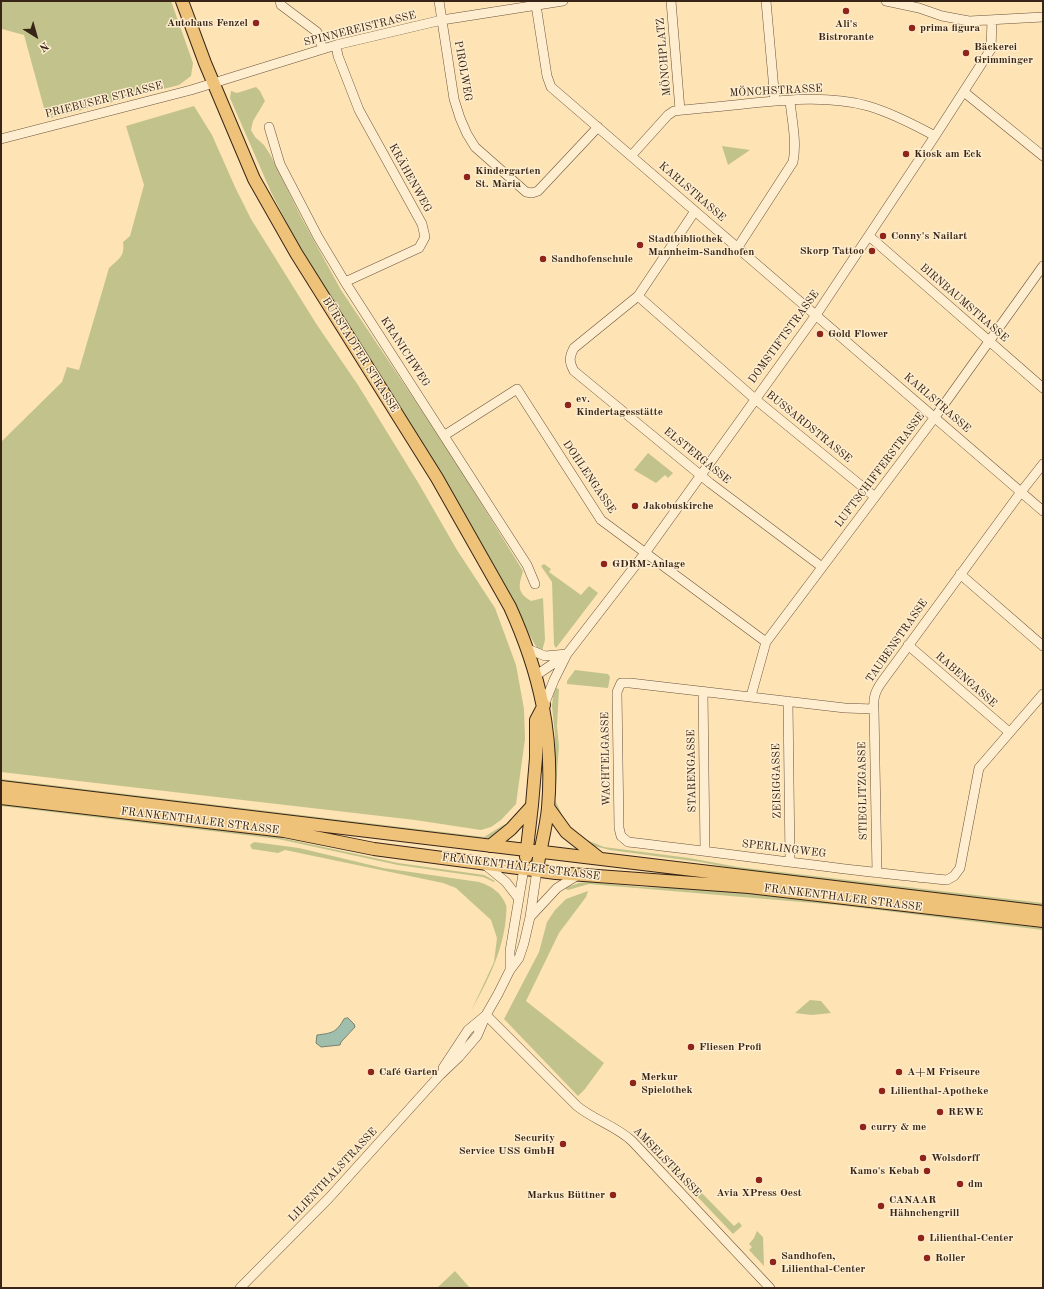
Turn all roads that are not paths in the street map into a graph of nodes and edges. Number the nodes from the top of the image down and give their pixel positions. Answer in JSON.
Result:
{"nodes":[{"id":1,"x":182,"y":1,"type":"edge"},
{"id":2,"x":280,"y":1,"type":"edge"},
{"id":3,"x":439,"y":1,"type":"edge"},
{"id":4,"x":563,"y":1,"type":"edge"},
{"id":5,"x":671,"y":1,"type":"edge"},
{"id":6,"x":766,"y":1,"type":"edge"},
{"id":7,"x":886,"y":1,"type":"edge"},
{"id":8,"x":536,"y":5,"type":"junction"},
{"id":9,"x":921,"y":5,"type":"edge"},
{"id":10,"x":1043,"y":17,"type":"edge"},
{"id":11,"x":442,"y":20,"type":"junction"},
{"id":12,"x":992,"y":20,"type":"junction"},
{"id":13,"x":336,"y":45,"type":"junction"},
{"id":14,"x":323,"y":49,"type":"junction"},
{"id":15,"x":213,"y":84,"type":"junction"},
{"id":16,"x":964,"y":92,"type":"junction"},
{"id":17,"x":775,"y":101,"type":"junction"},
{"id":18,"x":790,"y":101,"type":"junction"},
{"id":19,"x":680,"y":110,"type":"junction"},
{"id":20,"x":269,"y":126,"type":"dead end"},
{"id":21,"x":598,"y":127,"type":"junction"},
{"id":22,"x":935,"y":136,"type":"junction"},
{"id":23,"x":1,"y":139,"type":"edge"},
{"id":24,"x":631,"y":156,"type":"junction"},
{"id":25,"x":1043,"y":156,"type":"edge"},
{"id":26,"x":695,"y":211,"type":"junction"},
{"id":27,"x":869,"y":236,"type":"junction"},
{"id":28,"x":738,"y":247,"type":"junction"},
{"id":29,"x":1043,"y":266,"type":"edge"},
{"id":30,"x":346,"y":282,"type":"junction"},
{"id":31,"x":638,"y":296,"type":"junction"},
{"id":32,"x":816,"y":315,"type":"junction"},
{"id":33,"x":990,"y":341,"type":"junction"},
{"id":34,"x":1043,"y":388,"type":"edge"},
{"id":35,"x":755,"y":399,"type":"junction"},
{"id":36,"x":935,"y":417,"type":"junction"},
{"id":37,"x":445,"y":435,"type":"junction"},
{"id":38,"x":1043,"y":464,"type":"edge"},
{"id":39,"x":701,"y":476,"type":"junction"},
{"id":40,"x":1021,"y":492,"type":"junction"},
{"id":41,"x":875,"y":496,"type":"junction"},
{"id":42,"x":1043,"y":511,"type":"edge"},
{"id":43,"x":645,"y":553,"type":"junction"},
{"id":44,"x":822,"y":567,"type":"junction"},
{"id":45,"x":960,"y":574,"type":"junction"},
{"id":46,"x":535,"y":584,"type":"dead end"},
{"id":47,"x":766,"y":642,"type":"junction"},
{"id":48,"x":908,"y":646,"type":"junction"},
{"id":49,"x":1043,"y":646,"type":"edge"},
{"id":50,"x":528,"y":650,"type":"junction"},
{"id":51,"x":567,"y":654,"type":"junction"},
{"id":52,"x":536,"y":676,"type":"junction"},
{"id":53,"x":703,"y":691,"type":"junction"},
{"id":54,"x":1043,"y":694,"type":"edge"},
{"id":55,"x":751,"y":696,"type":"junction"},
{"id":56,"x":788,"y":701,"type":"junction"},
{"id":57,"x":544,"y":705,"type":"junction"},
{"id":58,"x":874,"y":709,"type":"junction"},
{"id":59,"x":1009,"y":732,"type":"junction"},
{"id":60,"x":1,"y":787,"type":"edge"},
{"id":61,"x":1,"y":798,"type":"edge"},
{"id":62,"x":532,"y":805,"type":"junction"},
{"id":63,"x":548,"y":807,"type":"junction"},
{"id":64,"x":621,"y":836,"type":"joint"},
{"id":65,"x":490,"y":846,"type":"junction"},
{"id":66,"x":526,"y":850,"type":"junction"},
{"id":67,"x":705,"y":851,"type":"junction"},
{"id":68,"x":540,"y":852,"type":"junction"},
{"id":69,"x":600,"y":859,"type":"junction"},
{"id":70,"x":790,"y":861,"type":"junction"},
{"id":71,"x":483,"y":863,"type":"junction"},
{"id":72,"x":524,"y":868,"type":"junction"},
{"id":73,"x":537,"y":870,"type":"junction"},
{"id":74,"x":877,"y":873,"type":"junction"},
{"id":75,"x":578,"y":875,"type":"junction"},
{"id":76,"x":519,"y":899,"type":"junction"},
{"id":77,"x":1043,"y":912,"type":"edge"},
{"id":78,"x":530,"y":917,"type":"junction"},
{"id":79,"x":1043,"y":921,"type":"edge"},
{"id":80,"x":510,"y":970,"type":"junction"},
{"id":81,"x":486,"y":1015,"type":"junction"},
{"id":82,"x":240,"y":1288,"type":"edge"},
{"id":83,"x":770,"y":1288,"type":"edge"}],
"edges":[{"from":1,"to":15,"type":"main road","name":"BÜRSTADTER STRASSE"},
{"from":2,"to":14,"type":"street"},
{"from":3,"to":11,"type":"street","name":"PIROLWEG"},
{"from":4,"to":8,"type":"street","name":"SPINNEREISTRASSE"},
{"from":5,"to":19,"type":"street","name":"MÖNCHPLATZ"},
{"from":6,"to":17,"type":"street"},
{"from":7,"to":9,"type":"street"},
{"from":8,"to":11,"type":"street","name":"SPINNEREISTRASSE"},
{"from":8,"to":21,"type":"street","name":"KARLSTRASSE"},
{"from":9,"to":12,"type":"street"},
{"from":10,"to":12,"type":"street"},
{"from":11,"to":13,"type":"street","name":"SPINNEREISTRASSE"},
{"from":11,"to":21,"type":"street","name":"PIROLWEG"},
{"from":12,"to":16,"type":"street","name":"DOMSTIFTSTRASSE"},
{"from":13,"to":14,"type":"street","name":"SPINNEREISTRASSE"},
{"from":13,"to":30,"type":"street","name":"KRÄHENWEG"},
{"from":14,"to":15,"type":"street","name":"SPINNEREISTRASSE"},
{"from":15,"to":23,"type":"street","name":"PRIEBUSER STRASSE"},
{"from":15,"to":50,"type":"main road","name":"BÜRSTADTER STRASSE"},
{"from":16,"to":22,"type":"street","name":"DOMSTIFTSTRASSE"},
{"from":16,"to":25,"type":"street"},
{"from":17,"to":18,"type":"street","name":"MÖNCHSTRASSE"},
{"from":17,"to":19,"type":"street","name":"MÖNCHSTRASSE"},
{"from":18,"to":22,"type":"street","name":"MÖNCHSTRASSE"},
{"from":18,"to":28,"type":"street"},
{"from":19,"to":24,"type":"street","name":"MÖNCHSTRASSE"},
{"from":20,"to":30,"type":"street","name":"KRANICHWEG"},
{"from":21,"to":24,"type":"street","name":"KARLSTRASSE"},
{"from":22,"to":27,"type":"street","name":"DOMSTIFTSTRASSE"},
{"from":24,"to":26,"type":"street","name":"KARLSTRASSE"},
{"from":26,"to":28,"type":"street","name":"KARLSTRASSE"},
{"from":26,"to":31,"type":"street","name":"ELSTERGASSE"},
{"from":27,"to":32,"type":"street","name":"DOMSTIFTSTRASSE"},
{"from":27,"to":33,"type":"street","name":"BIRNBAUMSTRASSE"},
{"from":28,"to":32,"type":"street","name":"KARLSTRASSE"},
{"from":29,"to":33,"type":"street","name":"LUFTSCHIFFERSTRASSE"},
{"from":30,"to":37,"type":"street","name":"KRANICHWEG"},
{"from":31,"to":35,"type":"street","name":"BUSSARDSTRASSE"},
{"from":31,"to":39,"type":"street","name":"ELSTERGASSE"},
{"from":32,"to":35,"type":"street","name":"DOMSTIFTSTRASSE"},
{"from":32,"to":36,"type":"street","name":"KARLSTRASSE"},
{"from":33,"to":34,"type":"street","name":"BIRNBAUMSTRASSE"},
{"from":33,"to":36,"type":"street","name":"LUFTSCHIFFERSTRASSE"},
{"from":35,"to":39,"type":"street","name":"DOMSTIFTSTRASSE"},
{"from":35,"to":41,"type":"street","name":"BUSSARDSTRASSE"},
{"from":36,"to":40,"type":"street","name":"KARLSTRASSE"},
{"from":36,"to":41,"type":"street","name":"LUFTSCHIFFERSTRASSE"},
{"from":37,"to":43,"type":"street","name":"DOHLENGASSE"},
{"from":37,"to":46,"type":"street","name":"KRANICHWEG"},
{"from":38,"to":40,"type":"street","name":"TAUBENSTRASSE"},
{"from":39,"to":43,"type":"street","name":"DOMSTIFTSTRASSE"},
{"from":39,"to":44,"type":"street","name":"ELSTERGASSE"},
{"from":40,"to":42,"type":"street","name":"KARLSTRASSE"},
{"from":40,"to":45,"type":"street","name":"TAUBENSTRASSE"},
{"from":41,"to":44,"type":"street","name":"LUFTSCHIFFERSTRASSE"},
{"from":43,"to":47,"type":"street","name":"DOHLENGASSE"},
{"from":43,"to":51,"type":"street","name":"DOMSTIFTSTRASSE"},
{"from":44,"to":47,"type":"street","name":"LUFTSCHIFFERSTRASSE"},
{"from":45,"to":48,"type":"street","name":"TAUBENSTRASSE"},
{"from":45,"to":49,"type":"street"},
{"from":47,"to":55,"type":"street","name":"LUFTSCHIFFERSTRASSE"},
{"from":48,"to":58,"type":"street","name":"TAUBENSTRASSE"},
{"from":48,"to":59,"type":"street","name":"RABENGASSE"},
{"from":50,"to":51,"type":"street"},
{"from":50,"to":52,"type":"main road","name":"BÜRSTADTER STRASSE"},
{"from":51,"to":52,"type":"street"},
{"from":51,"to":57,"type":"street"},
{"from":52,"to":57,"type":"main road","name":"BÜRSTADTER STRASSE"},
{"from":53,"to":55,"type":"street"},
{"from":53,"to":64,"type":"street","name":"WACHTELGASSE"},
{"from":53,"to":67,"type":"street","name":"STARENGASSE"},
{"from":54,"to":59,"type":"street"},
{"from":55,"to":56,"type":"street"},
{"from":56,"to":58,"type":"street"},
{"from":56,"to":70,"type":"street","name":"ZEISIGGASSE"},
{"from":57,"to":62,"type":"main road"},
{"from":57,"to":63,"type":"main road","name":"BÜRSTADTER STRASSE"},
{"from":58,"to":74,"type":"street","name":"STIEGLITZGASSE"},
{"from":59,"to":74,"type":"street","name":"SPERLINGWEG"},
{"from":60,"to":65,"type":"main road","name":"FRANKENTHALER STRASSE"},
{"from":61,"to":71,"type":"main road","name":"FRANKENTHALER STRASSE"},
{"from":62,"to":65,"type":"main road"},
{"from":62,"to":66,"type":"main road"},
{"from":63,"to":68,"type":"main road","name":"BÜRSTADTER STRASSE"},
{"from":63,"to":69,"type":"main road"},
{"from":64,"to":67,"type":"street","name":"SPERLINGWEG"},
{"from":65,"to":66,"type":"main road","name":"FRANKENTHALER STRASSE"},
{"from":66,"to":68,"type":"main road","name":"FRANKENTHALER STRASSE"},
{"from":66,"to":72,"type":"main road"},
{"from":67,"to":70,"type":"street","name":"SPERLINGWEG"},
{"from":68,"to":69,"type":"main road","name":"FRANKENTHALER STRASSE"},
{"from":68,"to":73,"type":"main road","name":"BÜRSTADTER STRASSE"},
{"from":69,"to":77,"type":"main road","name":"FRANKENTHALER STRASSE"},
{"from":70,"to":74,"type":"street","name":"SPERLINGWEG"},
{"from":71,"to":72,"type":"main road","name":"FRANKENTHALER STRASSE"},
{"from":71,"to":76,"type":"street"},
{"from":72,"to":73,"type":"main road","name":"FRANKENTHALER STRASSE"},
{"from":72,"to":76,"type":"street","name":"LILIENTHALSTRASSE"},
{"from":73,"to":75,"type":"main road","name":"FRANKENTHALER STRASSE"},
{"from":73,"to":78,"type":"street","name":"LILIENTHALSTRASSE"},
{"from":75,"to":78,"type":"street"},
{"from":75,"to":79,"type":"main road","name":"FRANKENTHALER STRASSE"},
{"from":76,"to":80,"type":"street","name":"LILIENTHALSTRASSE"},
{"from":78,"to":80,"type":"street","name":"LILIENTHALSTRASSE"},
{"from":80,"to":81,"type":"street","name":"LILIENTHALSTRASSE"},
{"from":81,"to":82,"type":"street","name":"LILIENTHALSTRASSE"},
{"from":81,"to":83,"type":"street","name":"AMSELSTRASSE"}]}
